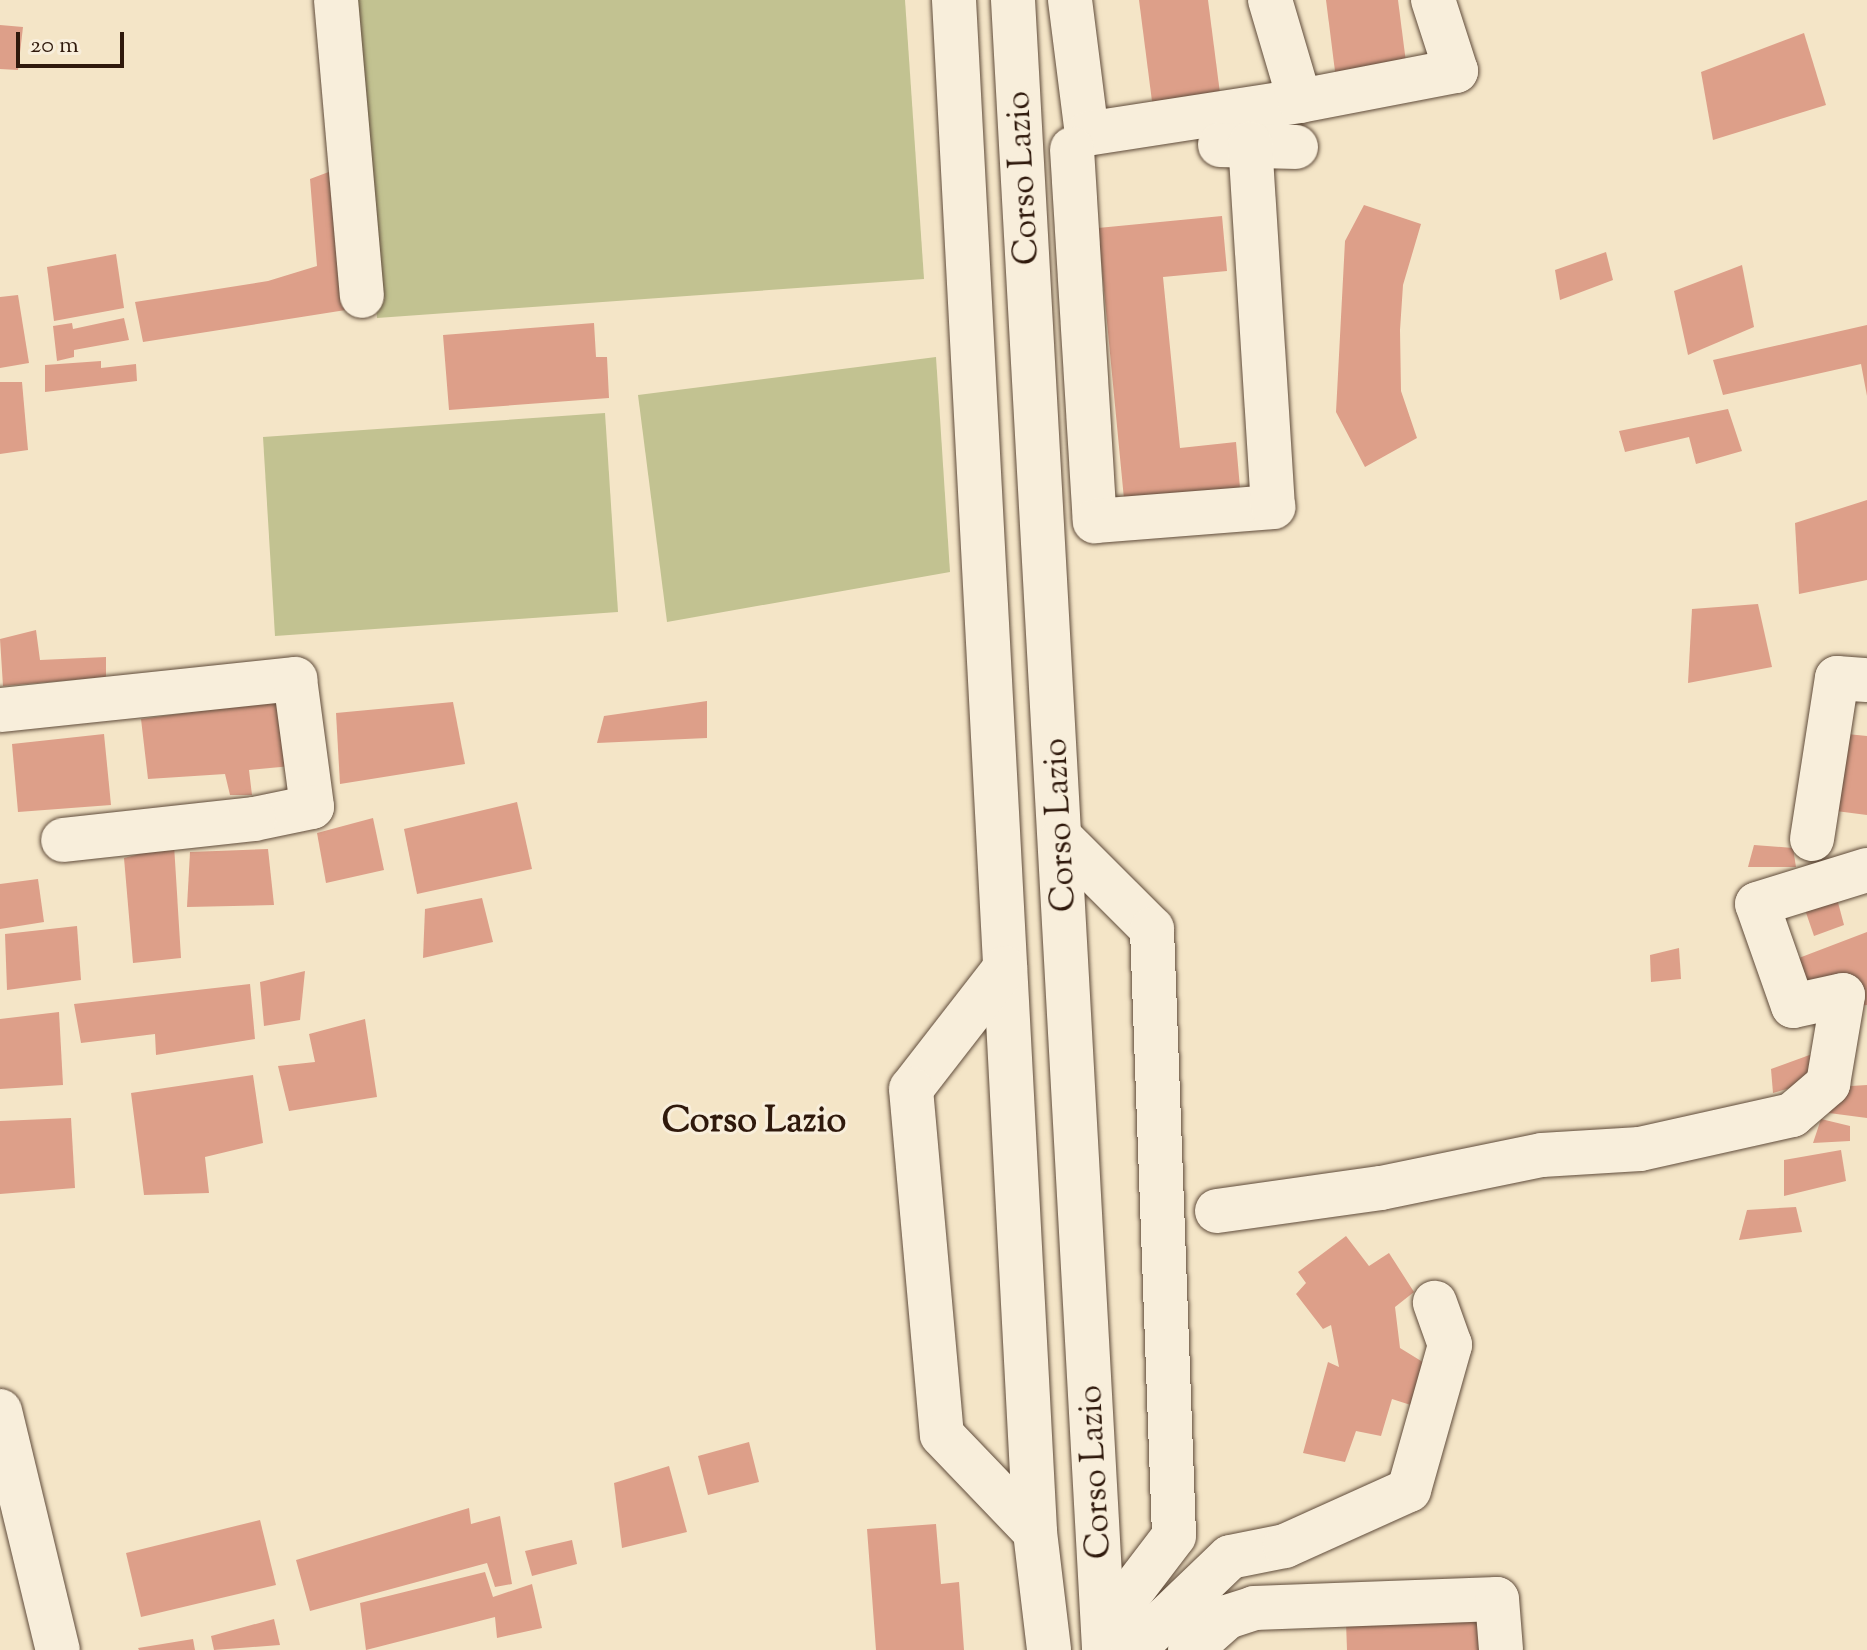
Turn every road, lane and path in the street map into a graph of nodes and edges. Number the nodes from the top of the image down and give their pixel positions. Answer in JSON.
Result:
{"nodes":[{"id":1,"x":336,"y":0,"type":"edge"},
{"id":2,"x":954,"y":0,"type":"edge"},
{"id":3,"x":1013,"y":0,"type":"edge"},
{"id":4,"x":1070,"y":0,"type":"edge"},
{"id":5,"x":1270,"y":0,"type":"edge"},
{"id":6,"x":1433,"y":0,"type":"edge"},
{"id":7,"x":1300,"y":101,"type":"junction"},
{"id":8,"x":1250,"y":144,"type":"junction"},
{"id":9,"x":1296,"y":147,"type":"dead end"},
{"id":10,"x":1072,"y":149,"type":"junction"},
{"id":11,"x":1022,"y":150,"type":"junction"},
{"id":12,"x":362,"y":296,"type":"dead end"},
{"id":13,"x":1867,"y":680,"type":"edge"},
{"id":14,"x":0,"y":710,"type":"edge"},
{"id":15,"x":1062,"y":839,"type":"junction"},
{"id":16,"x":1812,"y":839,"type":"dead end"},
{"id":17,"x":63,"y":840,"type":"dead end"},
{"id":18,"x":1867,"y":870,"type":"edge"},
{"id":19,"x":1005,"y":968,"type":"junction"},
{"id":20,"x":1217,"y":1211,"type":"dead end"},
{"id":21,"x":1435,"y":1303,"type":"dead end"},
{"id":22,"x":0,"y":1411,"type":"edge"},
{"id":23,"x":1035,"y":1532,"type":"junction"},
{"id":24,"x":1114,"y":1643,"type":"edge"},
{"id":25,"x":58,"y":1650,"type":"edge"},
{"id":26,"x":1049,"y":1650,"type":"edge"},
{"id":27,"x":1190,"y":1650,"type":"edge"},
{"id":28,"x":1501,"y":1650,"type":"edge"}],
"edges":[{"from":1,"to":12,"type":"street"},
{"from":2,"to":19,"type":"street","name":"Corso Lazio"},
{"from":3,"to":11,"type":"street","name":"Corso Lazio"},
{"from":4,"to":7,"type":"street"},
{"from":5,"to":7,"type":"street"},
{"from":6,"to":7,"type":"street"},
{"from":8,"to":9,"type":"street"},
{"from":8,"to":10,"type":"street"},
{"from":8,"to":10,"type":"street"},
{"from":10,"to":11,"type":"street"},
{"from":11,"to":15,"type":"street","name":"Corso Lazio"},
{"from":13,"to":16,"type":"street"},
{"from":14,"to":17,"type":"street"},
{"from":15,"to":24,"type":"street","name":"Corso Lazio"},
{"from":15,"to":24,"type":"street"},
{"from":18,"to":20,"type":"street"},
{"from":19,"to":23,"type":"street","name":"Corso Lazio"},
{"from":19,"to":23,"type":"street"},
{"from":21,"to":24,"type":"street"},
{"from":22,"to":25,"type":"street"},
{"from":23,"to":26,"type":"street","name":"Corso Lazio"},
{"from":27,"to":28,"type":"street"}]}
